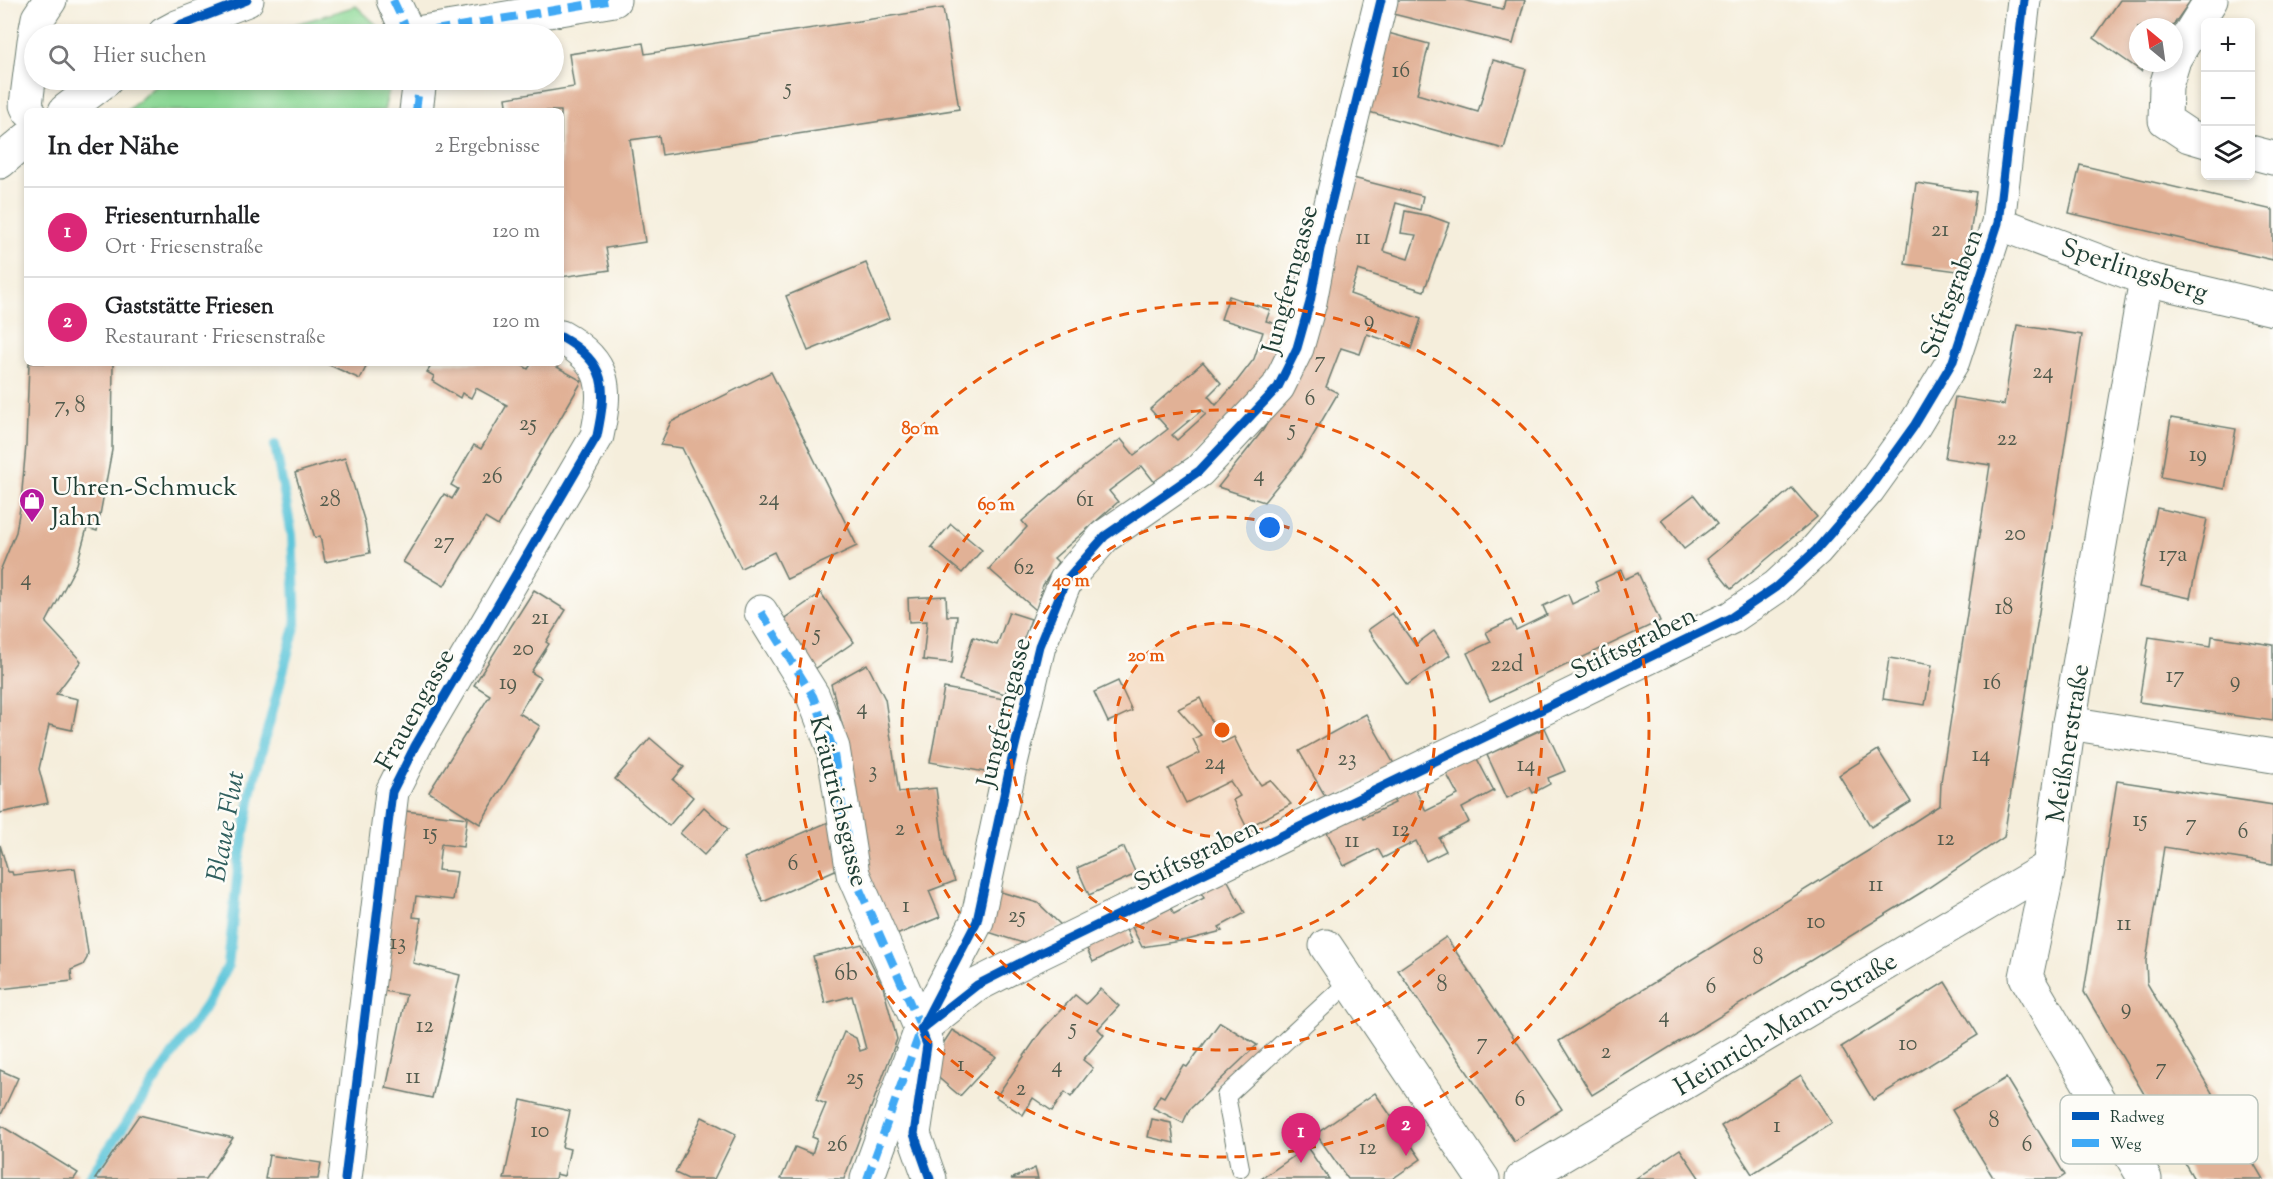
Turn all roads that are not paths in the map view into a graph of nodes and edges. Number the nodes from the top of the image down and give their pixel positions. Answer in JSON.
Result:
{"nodes":[{"id":1,"x":50,"y":0,"type":"edge"},
{"id":2,"x":247,"y":0,"type":"edge"},
{"id":3,"x":393,"y":0,"type":"edge"},
{"id":4,"x":614,"y":0,"type":"edge"},
{"id":5,"x":1381,"y":0,"type":"edge"},
{"id":6,"x":2024,"y":0,"type":"edge"},
{"id":7,"x":2211,"y":0,"type":"edge"},
{"id":8,"x":37,"y":24,"type":"edge"},
{"id":9,"x":185,"y":24,"type":"edge"},
{"id":10,"x":405,"y":24,"type":"edge"},
{"id":11,"x":470,"y":24,"type":"edge"},
{"id":12,"x":2183,"y":45,"type":"edge"},
{"id":13,"x":2170,"y":72,"type":"edge"},
{"id":14,"x":28,"y":90,"type":"edge"},
{"id":15,"x":93,"y":90,"type":"edge"},
{"id":16,"x":419,"y":90,"type":"edge"},
{"id":17,"x":28,"y":108,"type":"edge"},
{"id":18,"x":69,"y":108,"type":"edge"},
{"id":19,"x":416,"y":108,"type":"edge"},
{"id":20,"x":2201,"y":140,"type":"edge"},
{"id":21,"x":24,"y":142,"type":"edge"},
{"id":22,"x":2255,"y":153,"type":"edge"},
{"id":23,"x":2273,"y":158,"type":"edge"},
{"id":24,"x":0,"y":162,"type":"edge"},
{"id":25,"x":1998,"y":223,"type":"junction"},
{"id":26,"x":2146,"y":279,"type":"junction"},
{"id":27,"x":2273,"y":309,"type":"edge"},
{"id":28,"x":565,"y":339,"type":"edge"},
{"id":29,"x":761,"y":612,"type":"dead end"},
{"id":30,"x":2069,"y":723,"type":"junction"},
{"id":31,"x":2273,"y":756,"type":"edge"},
{"id":32,"x":2049,"y":867,"type":"junction"},
{"id":33,"x":1326,"y":946,"type":"dead end"},
{"id":34,"x":1350,"y":981,"type":"junction"},
{"id":35,"x":921,"y":1029,"type":"junction"},
{"id":36,"x":2095,"y":1095,"type":"edge"},
{"id":37,"x":2136,"y":1164,"type":"edge"},
{"id":38,"x":1240,"y":1168,"type":"dead end"},
{"id":39,"x":345,"y":1179,"type":"edge"},
{"id":40,"x":867,"y":1179,"type":"edge"},
{"id":41,"x":930,"y":1179,"type":"edge"},
{"id":42,"x":1484,"y":1179,"type":"edge"},
{"id":43,"x":1522,"y":1179,"type":"edge"},
{"id":44,"x":2145,"y":1179,"type":"edge"}],
"edges":[{"from":1,"to":8,"type":"street"},
{"from":2,"to":9,"type":"street"},
{"from":3,"to":10,"type":"street"},
{"from":4,"to":11,"type":"street"},
{"from":5,"to":35,"type":"street","name":"Jungferngasse"},
{"from":6,"to":25,"type":"street","name":"Stiftsgraben"},
{"from":7,"to":12,"type":"street"},
{"from":13,"to":20,"type":"street"},
{"from":14,"to":17,"type":"street"},
{"from":15,"to":18,"type":"street"},
{"from":16,"to":19,"type":"street"},
{"from":21,"to":24,"type":"street"},
{"from":22,"to":23,"type":"street"},
{"from":25,"to":26,"type":"street","name":"Sperlingsberg"},
{"from":25,"to":35,"type":"street","name":"Stiftsgraben"},
{"from":26,"to":27,"type":"street","name":"Sperlingsberg"},
{"from":26,"to":30,"type":"street","name":"Meißnerstraße"},
{"from":28,"to":39,"type":"street","name":"Frauengasse"},
{"from":29,"to":35,"type":"street","name":"Kräutrichsgasse"},
{"from":30,"to":31,"type":"street"},
{"from":30,"to":32,"type":"street","name":"Meißnerstraße"},
{"from":32,"to":36,"type":"street","name":"Meißnerstraße"},
{"from":32,"to":43,"type":"street","name":"Heinrich-Mann-Straße"},
{"from":33,"to":34,"type":"street"},
{"from":34,"to":38,"type":"lane"},
{"from":34,"to":42,"type":"street"},
{"from":35,"to":40,"type":"street","name":"Jungferngasse"},
{"from":35,"to":41,"type":"street","name":"Kräutrichsgasse"},
{"from":37,"to":44,"type":"street","name":"Meißnerstraße"}]}
